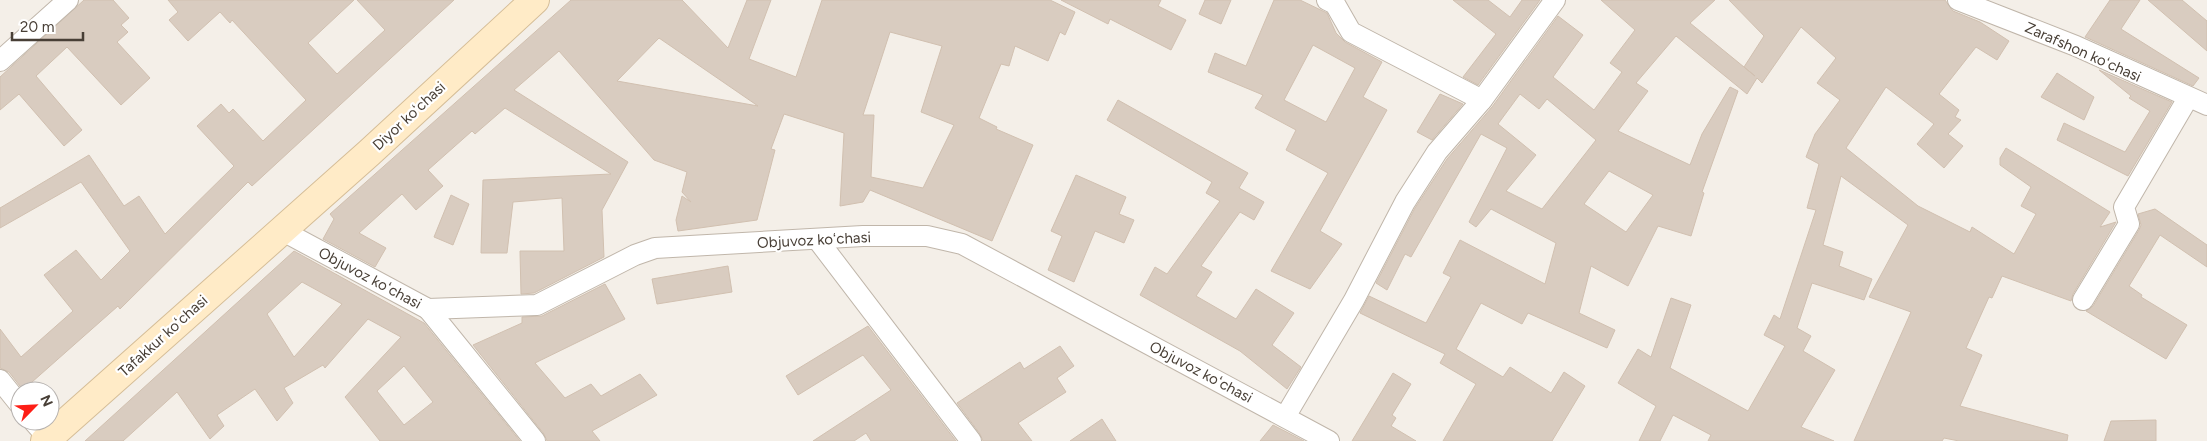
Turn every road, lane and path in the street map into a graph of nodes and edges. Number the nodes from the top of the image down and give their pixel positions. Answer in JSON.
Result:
{"nodes":[{"id":1,"x":68,"y":0,"type":"edge"},
{"id":2,"x":535,"y":0,"type":"edge"},
{"id":3,"x":1327,"y":0,"type":"edge"},
{"id":4,"x":1555,"y":0,"type":"edge"},
{"id":5,"x":1958,"y":0,"type":"edge"},
{"id":6,"x":0,"y":61,"type":"edge"},
{"id":7,"x":1482,"y":100,"type":"junction"},
{"id":8,"x":2198,"y":102,"type":"edge"},
{"id":9,"x":282,"y":230,"type":"junction"},
{"id":10,"x":816,"y":239,"type":"junction"},
{"id":11,"x":2082,"y":300,"type":"dead end"},
{"id":12,"x":428,"y":308,"type":"junction"},
{"id":13,"x":0,"y":380,"type":"edge"},
{"id":14,"x":10,"y":392,"type":"edge"},
{"id":15,"x":1285,"y":417,"type":"junction"},
{"id":16,"x":42,"y":434,"type":"edge"},
{"id":17,"x":535,"y":441,"type":"edge"},
{"id":18,"x":970,"y":441,"type":"edge"},
{"id":19,"x":1329,"y":441,"type":"edge"}],
"edges":[{"from":1,"to":6,"type":"street"},
{"from":2,"to":9,"type":"main road","name":"Diyor koʻchasi"},
{"from":3,"to":7,"type":"street"},
{"from":4,"to":7,"type":"street"},
{"from":5,"to":8,"type":"street","name":"Zarafshon koʻchasi"},
{"from":7,"to":15,"type":"street"},
{"from":8,"to":11,"type":"street"},
{"from":9,"to":12,"type":"street","name":"Objuvoz koʻchasi"},
{"from":9,"to":16,"type":"main road","name":"Tafakkur koʻchasi"},
{"from":10,"to":12,"type":"street","name":"Objuvoz koʻchasi"},
{"from":10,"to":15,"type":"street","name":"Objuvoz koʻchasi"},
{"from":10,"to":18,"type":"street"},
{"from":12,"to":17,"type":"street"},
{"from":13,"to":14,"type":"street"},
{"from":15,"to":19,"type":"street","name":"Objuvoz koʻchasi"}]}
